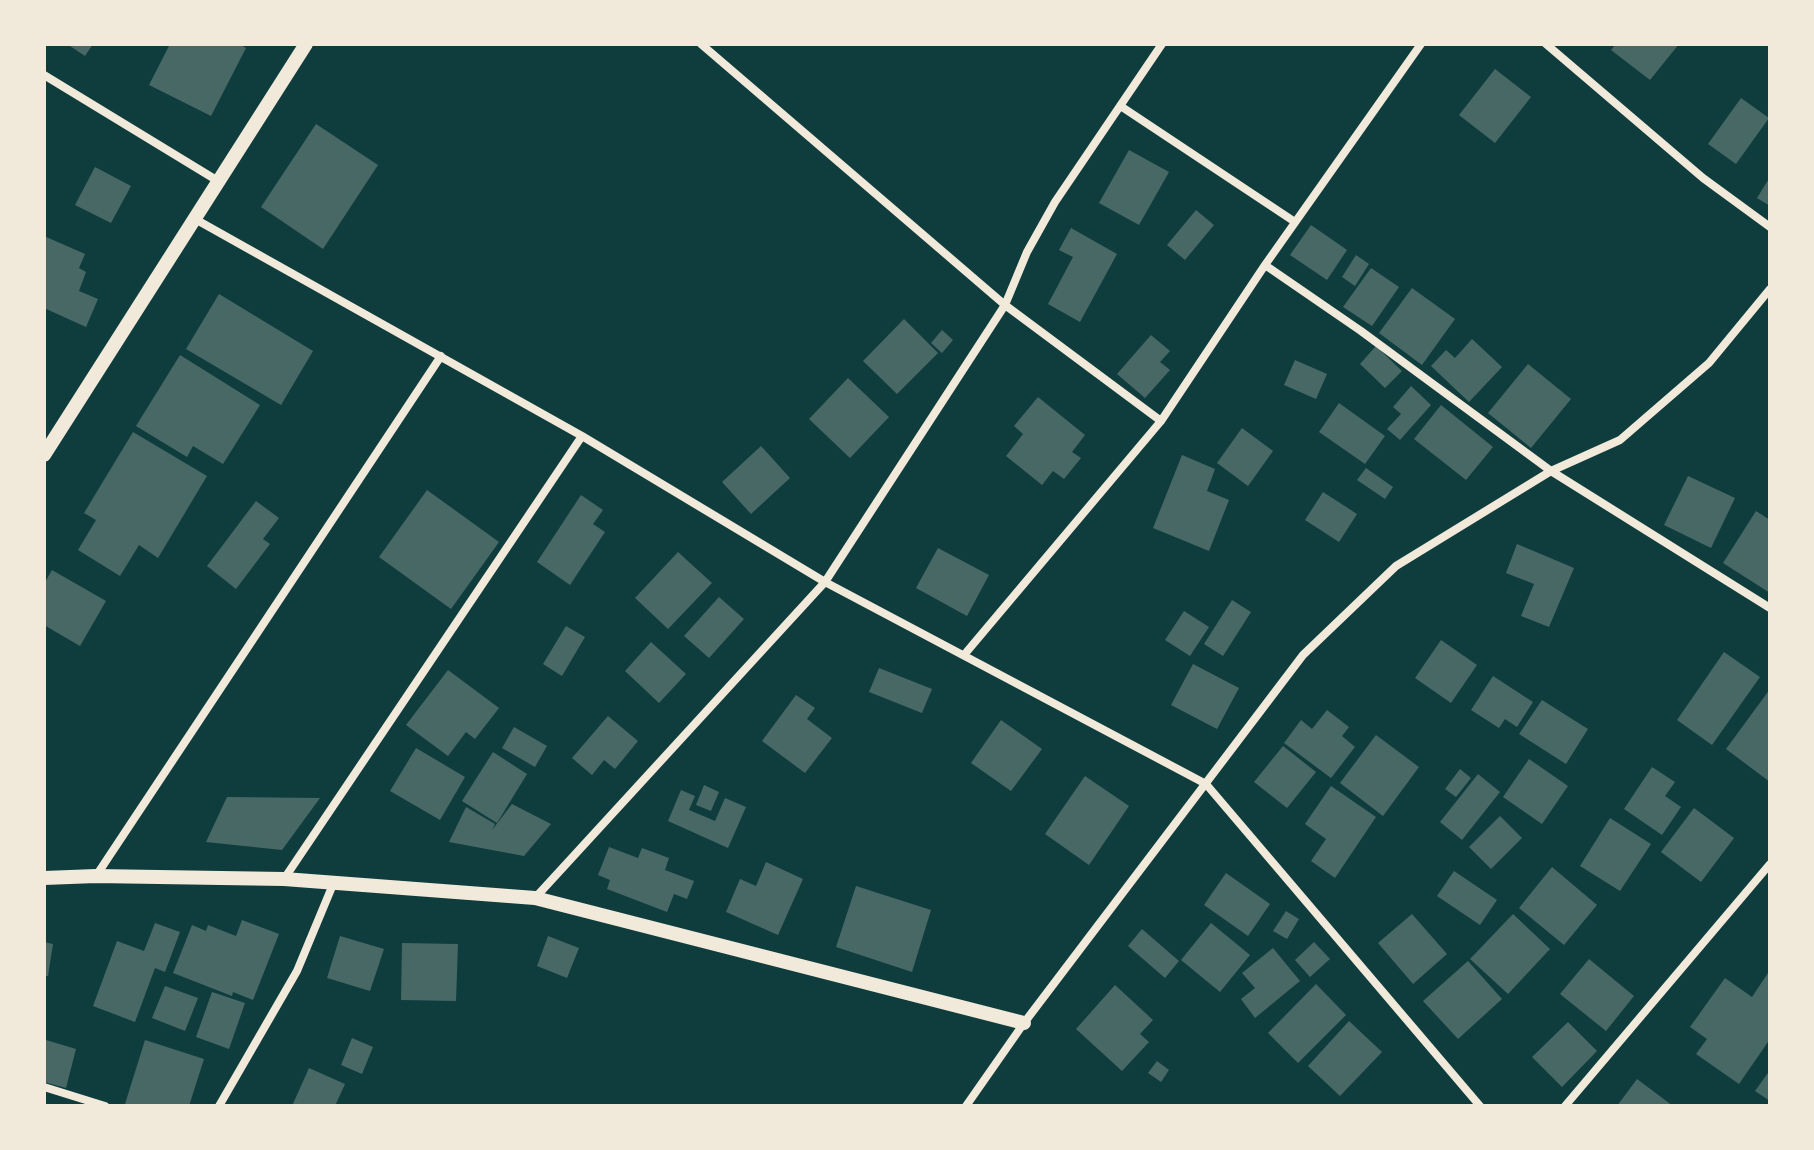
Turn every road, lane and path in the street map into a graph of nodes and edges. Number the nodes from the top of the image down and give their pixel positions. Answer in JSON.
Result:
{"nodes":[{"id":1,"x":306,"y":44,"type":"edge"},
{"id":2,"x":701,"y":44,"type":"edge"},
{"id":3,"x":1162,"y":44,"type":"edge"},
{"id":4,"x":1421,"y":44,"type":"edge"},
{"id":5,"x":1546,"y":44,"type":"edge"},
{"id":6,"x":44,"y":75,"type":"edge"},
{"id":7,"x":1122,"y":107,"type":"junction"},
{"id":8,"x":218,"y":181,"type":"junction"},
{"id":9,"x":195,"y":219,"type":"junction"},
{"id":10,"x":1295,"y":222,"type":"junction"},
{"id":11,"x":1770,"y":227,"type":"edge"},
{"id":12,"x":1265,"y":265,"type":"junction"},
{"id":13,"x":1770,"y":289,"type":"edge"},
{"id":14,"x":1005,"y":305,"type":"junction"},
{"id":15,"x":441,"y":356,"type":"junction"},
{"id":16,"x":1161,"y":421,"type":"junction"},
{"id":17,"x":582,"y":436,"type":"junction"},
{"id":18,"x":44,"y":455,"type":"edge"},
{"id":19,"x":1551,"y":471,"type":"junction"},
{"id":20,"x":825,"y":582,"type":"junction"},
{"id":21,"x":1770,"y":608,"type":"edge"},
{"id":22,"x":964,"y":655,"type":"junction"},
{"id":23,"x":1206,"y":784,"type":"junction"},
{"id":24,"x":1770,"y":864,"type":"edge"},
{"id":25,"x":96,"y":876,"type":"junction"},
{"id":26,"x":44,"y":877,"type":"edge"},
{"id":27,"x":284,"y":879,"type":"junction"},
{"id":28,"x":334,"y":881,"type":"junction"},
{"id":29,"x":535,"y":898,"type":"junction"},
{"id":30,"x":1024,"y":1023,"type":"junction"},
{"id":31,"x":44,"y":1087,"type":"edge"},
{"id":32,"x":105,"y":1106,"type":"edge"},
{"id":33,"x":219,"y":1106,"type":"edge"},
{"id":34,"x":966,"y":1106,"type":"edge"},
{"id":35,"x":1480,"y":1106,"type":"edge"},
{"id":36,"x":1565,"y":1106,"type":"edge"}],
"edges":[{"from":1,"to":8,"type":"street"},
{"from":2,"to":14,"type":"street"},
{"from":3,"to":7,"type":"street"},
{"from":4,"to":10,"type":"street"},
{"from":5,"to":11,"type":"street"},
{"from":6,"to":8,"type":"street"},
{"from":7,"to":10,"type":"street"},
{"from":7,"to":14,"type":"street"},
{"from":8,"to":9,"type":"street"},
{"from":9,"to":15,"type":"street"},
{"from":9,"to":18,"type":"street"},
{"from":10,"to":12,"type":"street"},
{"from":12,"to":16,"type":"street"},
{"from":12,"to":19,"type":"street"},
{"from":13,"to":19,"type":"street"},
{"from":14,"to":16,"type":"street"},
{"from":14,"to":20,"type":"street"},
{"from":15,"to":17,"type":"street"},
{"from":15,"to":25,"type":"street"},
{"from":16,"to":22,"type":"street"},
{"from":17,"to":20,"type":"street"},
{"from":17,"to":27,"type":"street"},
{"from":19,"to":21,"type":"street"},
{"from":19,"to":23,"type":"street"},
{"from":20,"to":22,"type":"street"},
{"from":20,"to":29,"type":"street"},
{"from":22,"to":23,"type":"street"},
{"from":23,"to":30,"type":"street"},
{"from":23,"to":35,"type":"street"},
{"from":24,"to":36,"type":"street"},
{"from":25,"to":26,"type":"street"},
{"from":25,"to":27,"type":"street"},
{"from":27,"to":28,"type":"street"},
{"from":28,"to":29,"type":"street"},
{"from":28,"to":33,"type":"street"},
{"from":29,"to":30,"type":"street"},
{"from":30,"to":34,"type":"street"},
{"from":31,"to":32,"type":"street"}]}
